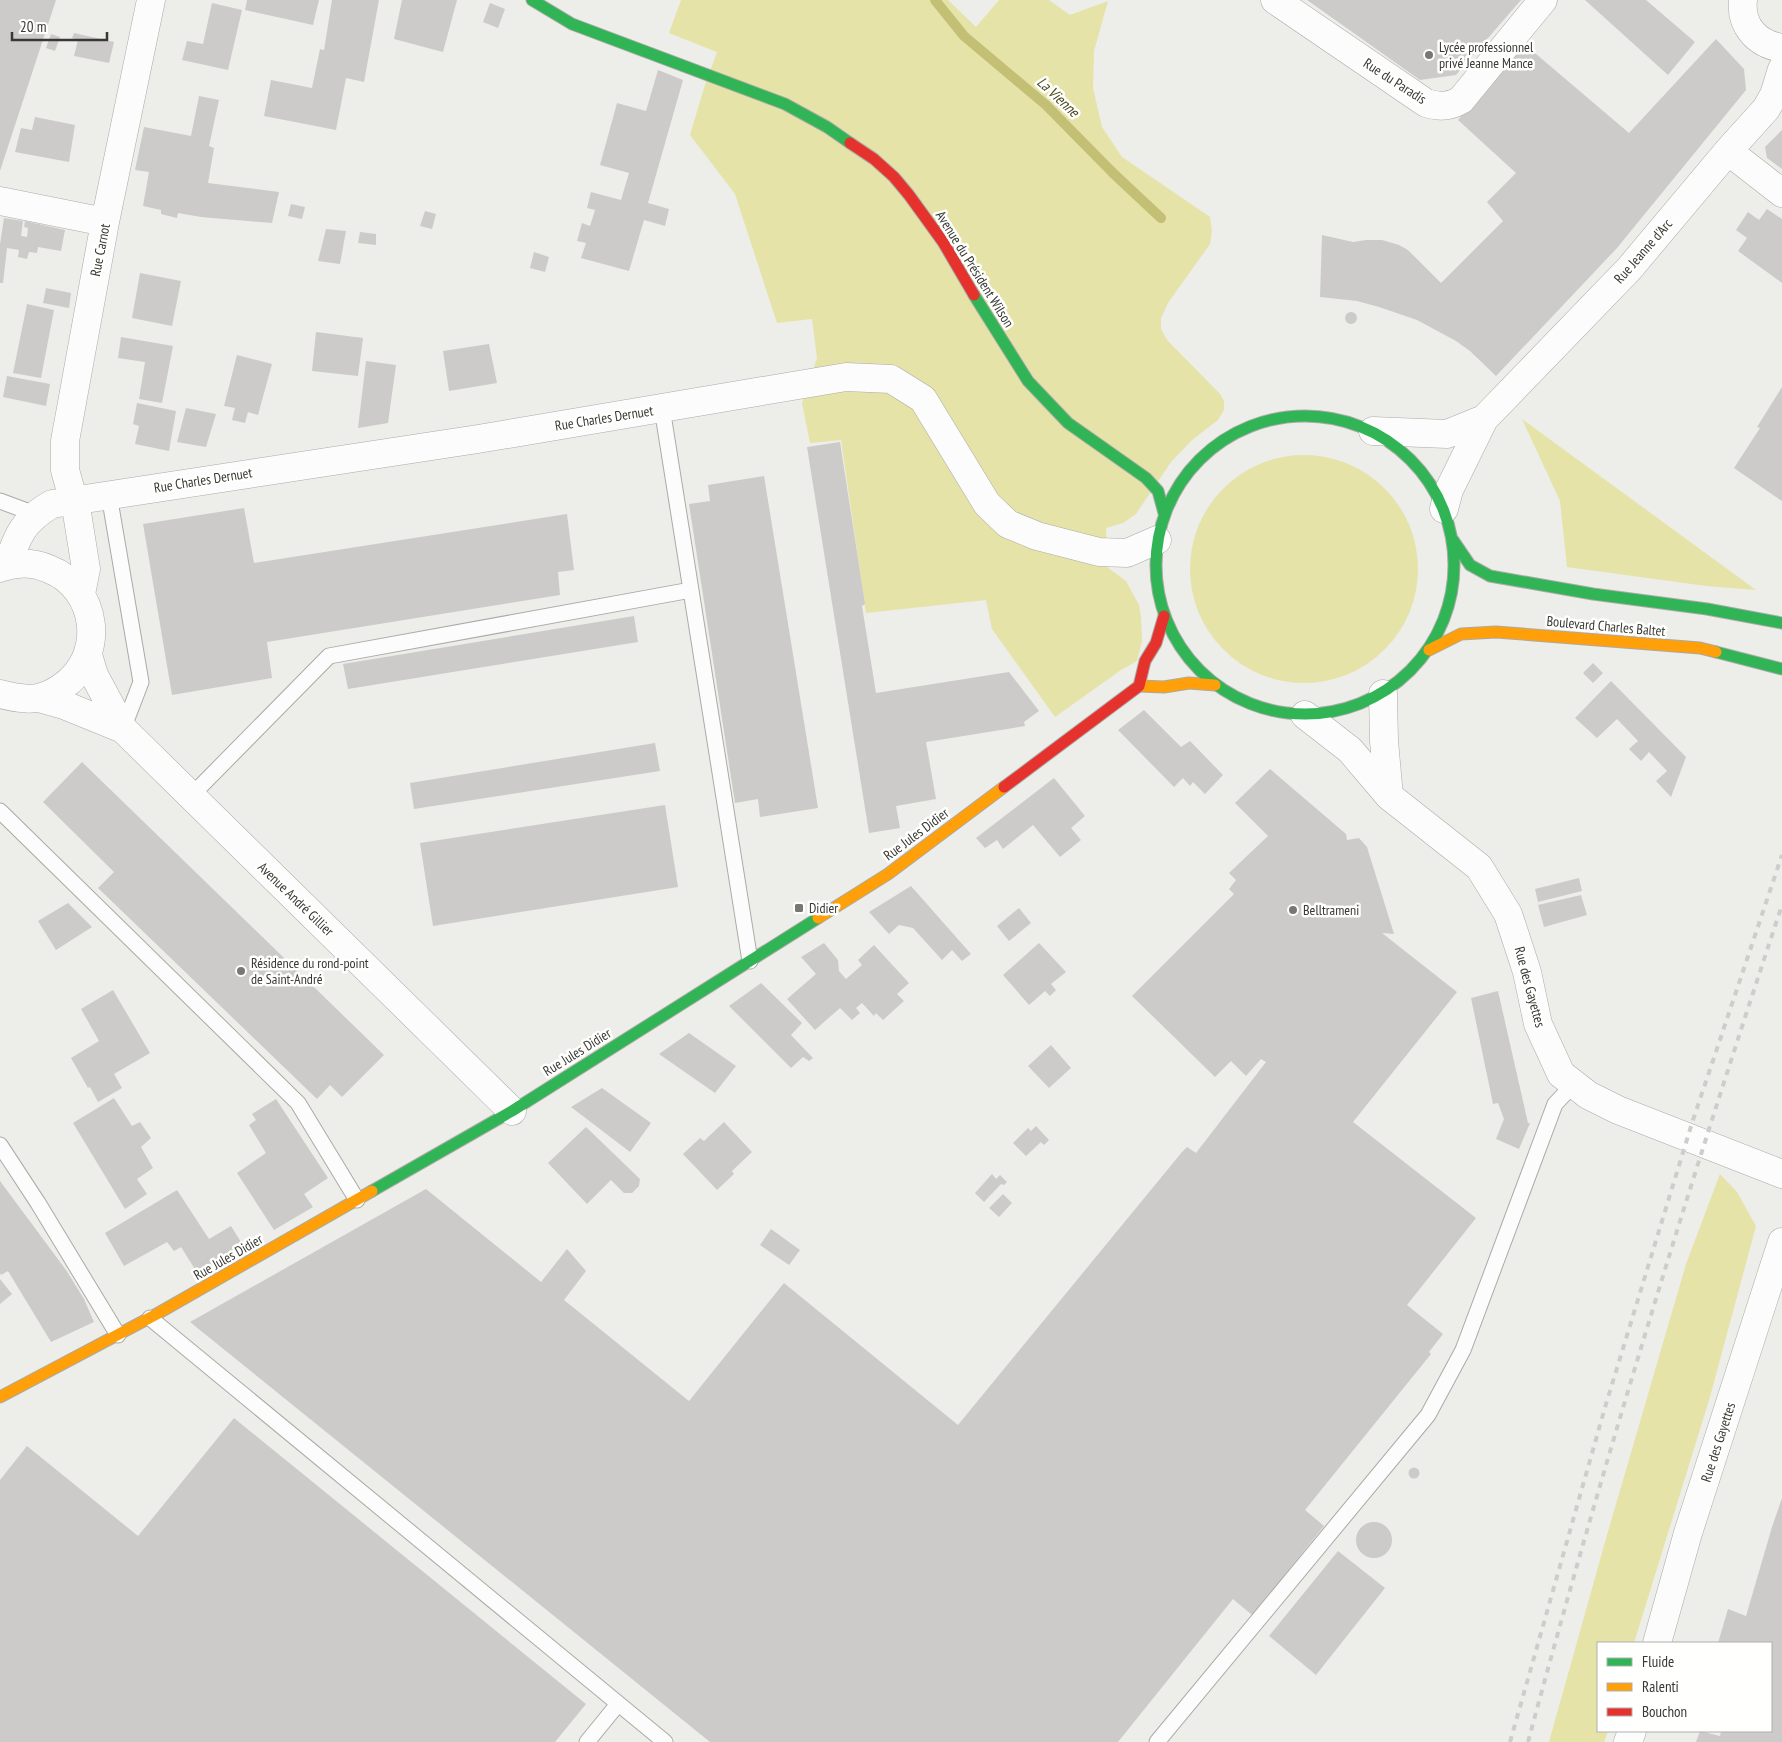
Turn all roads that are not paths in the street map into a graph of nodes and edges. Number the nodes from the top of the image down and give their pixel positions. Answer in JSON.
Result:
{"nodes":[{"id":1,"x":151,"y":0,"type":"edge"},
{"id":2,"x":532,"y":0,"type":"edge"},
{"id":3,"x":1275,"y":0,"type":"edge"},
{"id":4,"x":1543,"y":0,"type":"edge"},
{"id":5,"x":1743,"y":0,"type":"edge"},
{"id":6,"x":1782,"y":56,"type":"edge"},
{"id":7,"x":1728,"y":151,"type":"junction"},
{"id":8,"x":1782,"y":193,"type":"edge"},
{"id":9,"x":0,"y":201,"type":"edge"},
{"id":10,"x":105,"y":222,"type":"junction"},
{"id":11,"x":662,"y":408,"type":"junction"},
{"id":12,"x":1484,"y":419,"type":"junction"},
{"id":13,"x":1373,"y":431,"type":"junction"},
{"id":14,"x":110,"y":495,"type":"junction"},
{"id":15,"x":73,"y":500,"type":"junction"},
{"id":16,"x":0,"y":501,"type":"edge"},
{"id":17,"x":1444,"y":509,"type":"junction"},
{"id":18,"x":1164,"y":513,"type":"junction"},
{"id":19,"x":35,"y":514,"type":"junction"},
{"id":20,"x":1157,"y":540,"type":"junction"},
{"id":21,"x":1453,"y":540,"type":"junction"},
{"id":22,"x":4,"y":567,"type":"edge"},
{"id":23,"x":691,"y":590,"type":"junction"},
{"id":24,"x":81,"y":594,"type":"junction"},
{"id":25,"x":1164,"y":616,"type":"junction"},
{"id":26,"x":1782,"y":623,"type":"edge"},
{"id":27,"x":1429,"y":650,"type":"junction"},
{"id":28,"x":88,"y":655,"type":"junction"},
{"id":29,"x":1782,"y":669,"type":"edge"},
{"id":30,"x":1215,"y":685,"type":"junction"},
{"id":31,"x":1139,"y":686,"type":"junction"},
{"id":32,"x":0,"y":694,"type":"edge"},
{"id":33,"x":1383,"y":694,"type":"junction"},
{"id":34,"x":39,"y":698,"type":"junction"},
{"id":35,"x":1305,"y":715,"type":"junction"},
{"id":36,"x":123,"y":729,"type":"junction"},
{"id":37,"x":191,"y":796,"type":"junction"},
{"id":38,"x":1389,"y":796,"type":"junction"},
{"id":39,"x":0,"y":810,"type":"edge"},
{"id":40,"x":750,"y":961,"type":"junction"},
{"id":41,"x":1574,"y":1084,"type":"junction"},
{"id":42,"x":512,"y":1111,"type":"junction"},
{"id":43,"x":0,"y":1145,"type":"edge"},
{"id":44,"x":1782,"y":1174,"type":"edge"},
{"id":45,"x":357,"y":1200,"type":"junction"},
{"id":46,"x":1782,"y":1242,"type":"edge"},
{"id":47,"x":150,"y":1318,"type":"junction"},
{"id":48,"x":118,"y":1335,"type":"junction"},
{"id":49,"x":0,"y":1397,"type":"edge"},
{"id":50,"x":1657,"y":1642,"type":"edge"},
{"id":51,"x":618,"y":1704,"type":"junction"},
{"id":52,"x":587,"y":1742,"type":"edge"},
{"id":53,"x":665,"y":1742,"type":"edge"},
{"id":54,"x":1157,"y":1742,"type":"edge"}],
"edges":[{"from":1,"to":10,"type":"street","name":"Rue Carnot"},
{"from":2,"to":18,"type":"street","name":"Avenue du Président Wilson"},
{"from":3,"to":4,"type":"street","name":"Rue du Paradis"},
{"from":5,"to":6,"type":"street"},
{"from":6,"to":7,"type":"street","name":"Rue Jeanne d'Arc"},
{"from":7,"to":8,"type":"street"},
{"from":7,"to":12,"type":"street","name":"Rue Jeanne d'Arc"},
{"from":9,"to":10,"type":"street"},
{"from":10,"to":15,"type":"street","name":"Rue Carnot"},
{"from":11,"to":14,"type":"street","name":"Rue Charles Dernuet"},
{"from":11,"to":20,"type":"street","name":"Rue Charles Dernuet"},
{"from":11,"to":23,"type":"lane"},
{"from":12,"to":13,"type":"street","name":"Rue Jeanne d'Arc"},
{"from":12,"to":17,"type":"street","name":"Rue Jeanne d'Arc"},
{"from":13,"to":17,"type":"street"},
{"from":13,"to":18,"type":"street"},
{"from":14,"to":15,"type":"street","name":"Rue Charles Dernuet"},
{"from":14,"to":36,"type":"lane"},
{"from":15,"to":19,"type":"street","name":"Rue Charles Dernuet"},
{"from":15,"to":24,"type":"street","name":"Rue Carnot"},
{"from":16,"to":19,"type":"lane"},
{"from":17,"to":21,"type":"street"},
{"from":18,"to":20,"type":"street"},
{"from":19,"to":22,"type":"street","name":"Rue Charles Dernuet"},
{"from":20,"to":25,"type":"street"},
{"from":21,"to":26,"type":"street","name":"Boulevard Charles Baltet"},
{"from":21,"to":27,"type":"street"},
{"from":22,"to":24,"type":"street"},
{"from":23,"to":37,"type":"lane"},
{"from":23,"to":40,"type":"lane"},
{"from":24,"to":28,"type":"street"},
{"from":25,"to":30,"type":"street"},
{"from":25,"to":31,"type":"street"},
{"from":27,"to":29,"type":"street","name":"Boulevard Charles Baltet"},
{"from":27,"to":33,"type":"street"},
{"from":28,"to":34,"type":"street"},
{"from":28,"to":36,"type":"street","name":"Avenue André Gillier"},
{"from":30,"to":31,"type":"street"},
{"from":30,"to":35,"type":"street"},
{"from":31,"to":40,"type":"street","name":"Rue Jules Didier"},
{"from":32,"to":34,"type":"street"},
{"from":33,"to":35,"type":"street"},
{"from":33,"to":38,"type":"street"},
{"from":34,"to":36,"type":"street","name":"Avenue André Gillier"},
{"from":35,"to":38,"type":"street","name":"Rue des Gayettes"},
{"from":36,"to":37,"type":"street","name":"Avenue André Gillier"},
{"from":37,"to":42,"type":"street","name":"Avenue André Gillier"},
{"from":38,"to":41,"type":"street","name":"Rue des Gayettes"},
{"from":39,"to":45,"type":"lane"},
{"from":40,"to":42,"type":"street","name":"Rue Jules Didier"},
{"from":41,"to":44,"type":"street","name":"Rue des Gayettes"},
{"from":41,"to":54,"type":"lane"},
{"from":42,"to":45,"type":"street","name":"Rue Jules Didier"},
{"from":43,"to":48,"type":"lane"},
{"from":45,"to":47,"type":"street","name":"Rue Jules Didier"},
{"from":46,"to":50,"type":"street","name":"Rue des Gayettes"},
{"from":47,"to":48,"type":"street","name":"Rue Jules Didier"},
{"from":47,"to":51,"type":"lane"},
{"from":48,"to":49,"type":"street","name":"Rue Jules Didier"},
{"from":51,"to":52,"type":"lane"},
{"from":51,"to":53,"type":"lane"}]}
